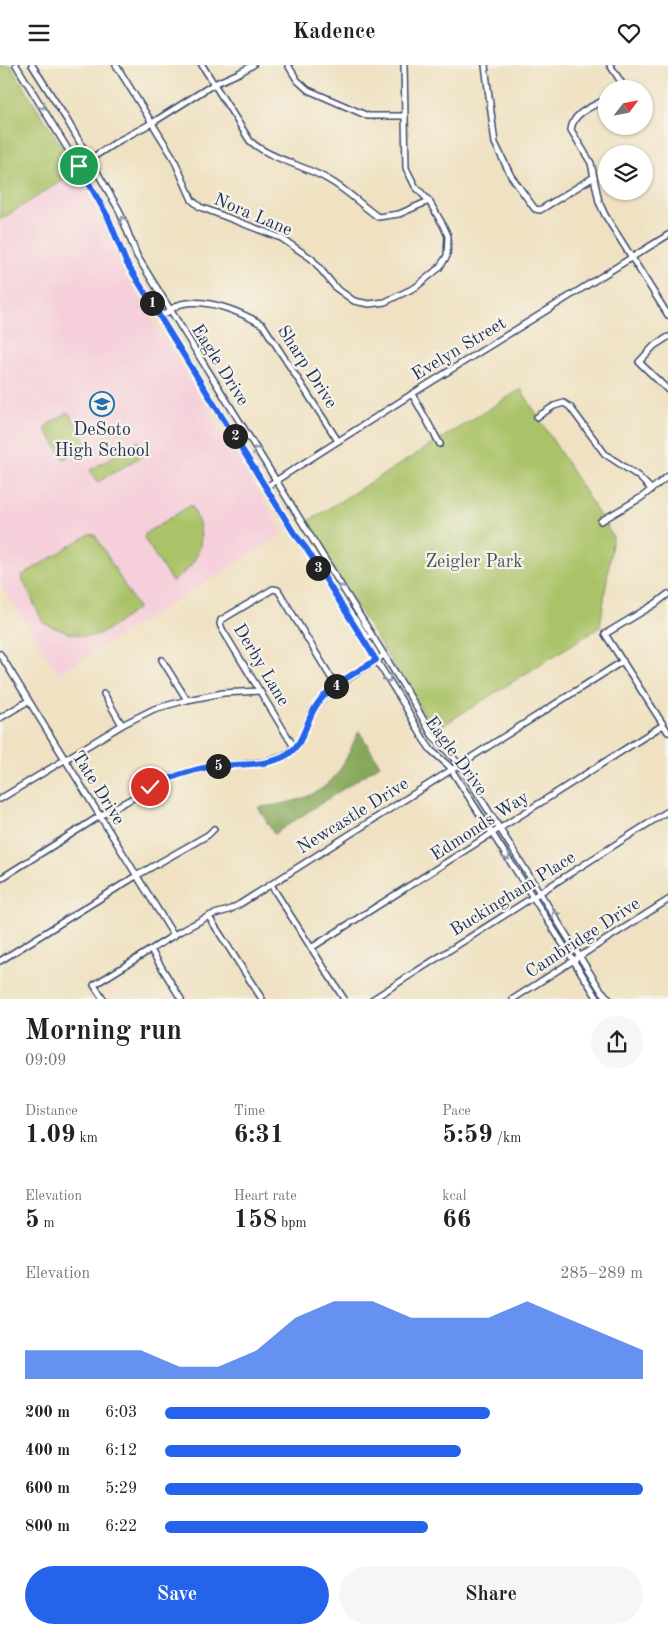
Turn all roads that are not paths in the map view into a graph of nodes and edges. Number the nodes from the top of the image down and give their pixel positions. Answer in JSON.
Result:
{"nodes":[{"id":1,"x":16,"y":65,"type":"edge"},
{"id":2,"x":32,"y":65,"type":"edge"},
{"id":3,"x":116,"y":65,"type":"edge"},
{"id":4,"x":202,"y":65,"type":"edge"},
{"id":5,"x":254,"y":65,"type":"edge"},
{"id":6,"x":288,"y":65,"type":"edge"},
{"id":7,"x":404,"y":65,"type":"edge"},
{"id":8,"x":486,"y":65,"type":"edge"},
{"id":9,"x":610,"y":65,"type":"edge"},
{"id":10,"x":620,"y":80,"type":"edge"},
{"id":11,"x":214,"y":84,"type":"junction"},
{"id":12,"x":598,"y":103,"type":"edge"},
{"id":13,"x":406,"y":117,"type":"junction"},
{"id":14,"x":152,"y":123,"type":"junction"},
{"id":15,"x":90,"y":159,"type":"junction"},
{"id":16,"x":79,"y":166,"type":"junction"},
{"id":17,"x":594,"y":177,"type":"junction"},
{"id":18,"x":429,"y":201,"type":"junction"},
{"id":19,"x":668,"y":235,"type":"edge"},
{"id":20,"x":632,"y":258,"type":"junction"},
{"id":21,"x":170,"y":310,"type":"junction"},
{"id":22,"x":668,"y":315,"type":"edge"},
{"id":23,"x":161,"y":317,"type":"junction"},
{"id":24,"x":668,"y":337,"type":"edge"},
{"id":25,"x":668,"y":390,"type":"edge"},
{"id":26,"x":412,"y":394,"type":"junction"},
{"id":27,"x":226,"y":400,"type":"junction"},
{"id":28,"x":216,"y":406,"type":"junction"},
{"id":29,"x":537,"y":417,"type":"dead end"},
{"id":30,"x":338,"y":441,"type":"junction"},
{"id":31,"x":440,"y":444,"type":"dead end"},
{"id":32,"x":668,"y":476,"type":"edge"},
{"id":33,"x":276,"y":481,"type":"junction"},
{"id":34,"x":266,"y":487,"type":"junction"},
{"id":35,"x":651,"y":489,"type":"junction"},
{"id":36,"x":601,"y":521,"type":"dead end"},
{"id":37,"x":306,"y":530,"type":"junction"},
{"id":38,"x":296,"y":536,"type":"junction"},
{"id":39,"x":668,"y":594,"type":"edge"},
{"id":40,"x":336,"y":597,"type":"junction"},
{"id":41,"x":372,"y":636,"type":"junction"},
{"id":42,"x":0,"y":654,"type":"edge"},
{"id":43,"x":384,"y":655,"type":"junction"},
{"id":44,"x":162,"y":660,"type":"dead end"},
{"id":45,"x":376,"y":660,"type":"junction"},
{"id":46,"x":623,"y":661,"type":"junction"},
{"id":47,"x":336,"y":685,"type":"junction"},
{"id":48,"x":260,"y":691,"type":"junction"},
{"id":49,"x":104,"y":694,"type":"dead end"},
{"id":50,"x":186,"y":700,"type":"junction"},
{"id":51,"x":28,"y":701,"type":"junction"},
{"id":52,"x":0,"y":718,"type":"edge"},
{"id":53,"x":122,"y":725,"type":"junction"},
{"id":54,"x":663,"y":725,"type":"junction"},
{"id":55,"x":668,"y":732,"type":"edge"},
{"id":56,"x":432,"y":735,"type":"junction"},
{"id":57,"x":424,"y":740,"type":"junction"},
{"id":58,"x":294,"y":747,"type":"junction"},
{"id":59,"x":64,"y":759,"type":"junction"},
{"id":60,"x":460,"y":765,"type":"junction"},
{"id":61,"x":452,"y":770,"type":"junction"},
{"id":62,"x":0,"y":799,"type":"edge"},
{"id":63,"x":668,"y":811,"type":"edge"},
{"id":64,"x":100,"y":816,"type":"junction"},
{"id":65,"x":501,"y":828,"type":"junction"},
{"id":66,"x":214,"y":829,"type":"dead end"},
{"id":67,"x":493,"y":834,"type":"junction"},
{"id":68,"x":136,"y":876,"type":"junction"},
{"id":69,"x":0,"y":879,"type":"edge"},
{"id":70,"x":271,"y":885,"type":"junction"},
{"id":71,"x":541,"y":893,"type":"junction"},
{"id":72,"x":533,"y":898,"type":"junction"},
{"id":73,"x":668,"y":900,"type":"edge"},
{"id":74,"x":209,"y":917,"type":"junction"},
{"id":75,"x":174,"y":936,"type":"junction"},
{"id":76,"x":311,"y":948,"type":"junction"},
{"id":77,"x":151,"y":950,"type":"junction"},
{"id":78,"x":581,"y":955,"type":"junction"},
{"id":79,"x":573,"y":960,"type":"junction"},
{"id":80,"x":0,"y":961,"type":"edge"},
{"id":81,"x":103,"y":999,"type":"edge"},
{"id":82,"x":181,"y":999,"type":"edge"},
{"id":83,"x":262,"y":999,"type":"edge"},
{"id":84,"x":344,"y":999,"type":"edge"},
{"id":85,"x":373,"y":999,"type":"edge"},
{"id":86,"x":513,"y":999,"type":"edge"},
{"id":87,"x":598,"y":999,"type":"edge"},
{"id":88,"x":609,"y":999,"type":"edge"}],
"edges":[{"from":1,"to":16,"type":"street","name":"Eagle Drive","one_way":true},
{"from":2,"to":15,"type":"street","name":"Eagle Drive"},
{"from":3,"to":14,"type":"street","name":"Nora Lane"},
{"from":4,"to":11,"type":"street"},
{"from":5,"to":11,"type":"street"},
{"from":6,"to":13,"type":"street"},
{"from":7,"to":13,"type":"street","name":"Nora Lane"},
{"from":8,"to":17,"type":"street"},
{"from":9,"to":10,"type":"street"},
{"from":11,"to":14,"type":"street"},
{"from":11,"to":18,"type":"street"},
{"from":12,"to":17,"type":"street"},
{"from":13,"to":18,"type":"street","name":"Nora Lane"},
{"from":14,"to":15,"type":"street"},
{"from":14,"to":18,"type":"street","name":"Nora Lane"},
{"from":15,"to":16,"type":"street"},
{"from":21,"to":15,"type":"street","name":"Eagle Drive","one_way":true},
{"from":16,"to":23,"type":"street","name":"Eagle Drive"},
{"from":17,"to":20,"type":"street"},
{"from":19,"to":20,"type":"street","name":"Evelyn Street"},
{"from":20,"to":22,"type":"street"},
{"from":20,"to":26,"type":"street","name":"Evelyn Street"},
{"from":21,"to":23,"type":"street","name":"Sharp Drive"},
{"from":21,"to":27,"type":"street","name":"Eagle Drive"},
{"from":21,"to":30,"type":"street","name":"Sharp Drive"},
{"from":23,"to":28,"type":"street","name":"Eagle Drive"},
{"from":24,"to":25,"type":"street"},
{"from":26,"to":30,"type":"street","name":"Evelyn Street"},
{"from":26,"to":31,"type":"street"},
{"from":27,"to":28,"type":"street"},
{"from":33,"to":27,"type":"street","name":"Eagle Drive","one_way":true},
{"from":28,"to":34,"type":"street","name":"Eagle Drive"},
{"from":29,"to":35,"type":"street"},
{"from":30,"to":33,"type":"street","name":"Evelyn Street"},
{"from":32,"to":35,"type":"street"},
{"from":33,"to":34,"type":"street","name":"Evelyn Street"},
{"from":33,"to":37,"type":"street","name":"Eagle Drive"},
{"from":34,"to":38,"type":"street","name":"Eagle Drive"},
{"from":35,"to":36,"type":"street"},
{"from":37,"to":38,"type":"street"},
{"from":41,"to":37,"type":"street","name":"Eagle Drive","one_way":true},
{"from":38,"to":40,"type":"street","name":"Eagle Drive"},
{"from":39,"to":46,"type":"street"},
{"from":40,"to":41,"type":"street"},
{"from":40,"to":45,"type":"street","name":"Eagle Drive"},
{"from":41,"to":43,"type":"street","name":"Eagle Drive"},
{"from":42,"to":51,"type":"street","name":"Tate Drive"},
{"from":43,"to":45,"type":"street"},
{"from":43,"to":56,"type":"street","name":"Eagle Drive"},
{"from":44,"to":50,"type":"street"},
{"from":45,"to":47,"type":"street"},
{"from":45,"to":57,"type":"street","name":"Eagle Drive","one_way":true},
{"from":46,"to":54,"type":"street"},
{"from":46,"to":60,"type":"street","name":"Newcastle Drive"},
{"from":47,"to":48,"type":"street","name":"Derby Lane"},
{"from":47,"to":58,"type":"street"},
{"from":48,"to":50,"type":"street"},
{"from":48,"to":58,"type":"street","name":"Derby Lane"},
{"from":49,"to":53,"type":"street"},
{"from":50,"to":53,"type":"street"},
{"from":51,"to":52,"type":"street"},
{"from":51,"to":59,"type":"street","name":"Tate Drive"},
{"from":53,"to":59,"type":"street"},
{"from":54,"to":55,"type":"street"},
{"from":54,"to":65,"type":"street","name":"Edmonds Way"},
{"from":56,"to":57,"type":"street"},
{"from":56,"to":60,"type":"street","name":"Eagle Drive"},
{"from":57,"to":61,"type":"street","name":"Eagle Drive"},
{"from":58,"to":64,"type":"street"},
{"from":59,"to":62,"type":"street"},
{"from":59,"to":64,"type":"street","name":"Tate Drive"},
{"from":60,"to":61,"type":"street","name":"Newcastle Drive"},
{"from":60,"to":65,"type":"street","name":"Eagle Drive"},
{"from":61,"to":67,"type":"street","name":"Eagle Drive"},
{"from":61,"to":70,"type":"street","name":"Newcastle Drive"},
{"from":63,"to":71,"type":"street","name":"Buckingham Place"},
{"from":64,"to":68,"type":"street","name":"Tate Drive"},
{"from":64,"to":69,"type":"street"},
{"from":65,"to":67,"type":"street","name":"Edmonds Way"},
{"from":65,"to":71,"type":"street","name":"Eagle Drive"},
{"from":66,"to":68,"type":"street"},
{"from":67,"to":72,"type":"street","name":"Eagle Drive","one_way":true},
{"from":67,"to":76,"type":"street","name":"Edmonds Way"},
{"from":68,"to":75,"type":"street","name":"Tate Drive"},
{"from":68,"to":80,"type":"street"},
{"from":70,"to":74,"type":"street","name":"Newcastle Drive"},
{"from":70,"to":76,"type":"street"},
{"from":71,"to":72,"type":"street","name":"Buckingham Place"},
{"from":78,"to":71,"type":"street","name":"Eagle Drive","one_way":true},
{"from":72,"to":79,"type":"street","name":"Eagle Drive"},
{"from":72,"to":85,"type":"street","name":"Buckingham Place"},
{"from":73,"to":78,"type":"street","name":"Cambridge Drive"},
{"from":74,"to":75,"type":"street","name":"Newcastle Drive"},
{"from":74,"to":83,"type":"street"},
{"from":75,"to":77,"type":"street","name":"Newcastle Drive"},
{"from":76,"to":84,"type":"street"},
{"from":77,"to":81,"type":"street","name":"Newcastle Drive"},
{"from":77,"to":82,"type":"street"},
{"from":78,"to":79,"type":"street","name":"Cambridge Drive"},
{"from":78,"to":88,"type":"street","name":"Eagle Drive"},
{"from":79,"to":86,"type":"street","name":"Cambridge Drive"},
{"from":79,"to":87,"type":"street","name":"Eagle Drive"}]}
